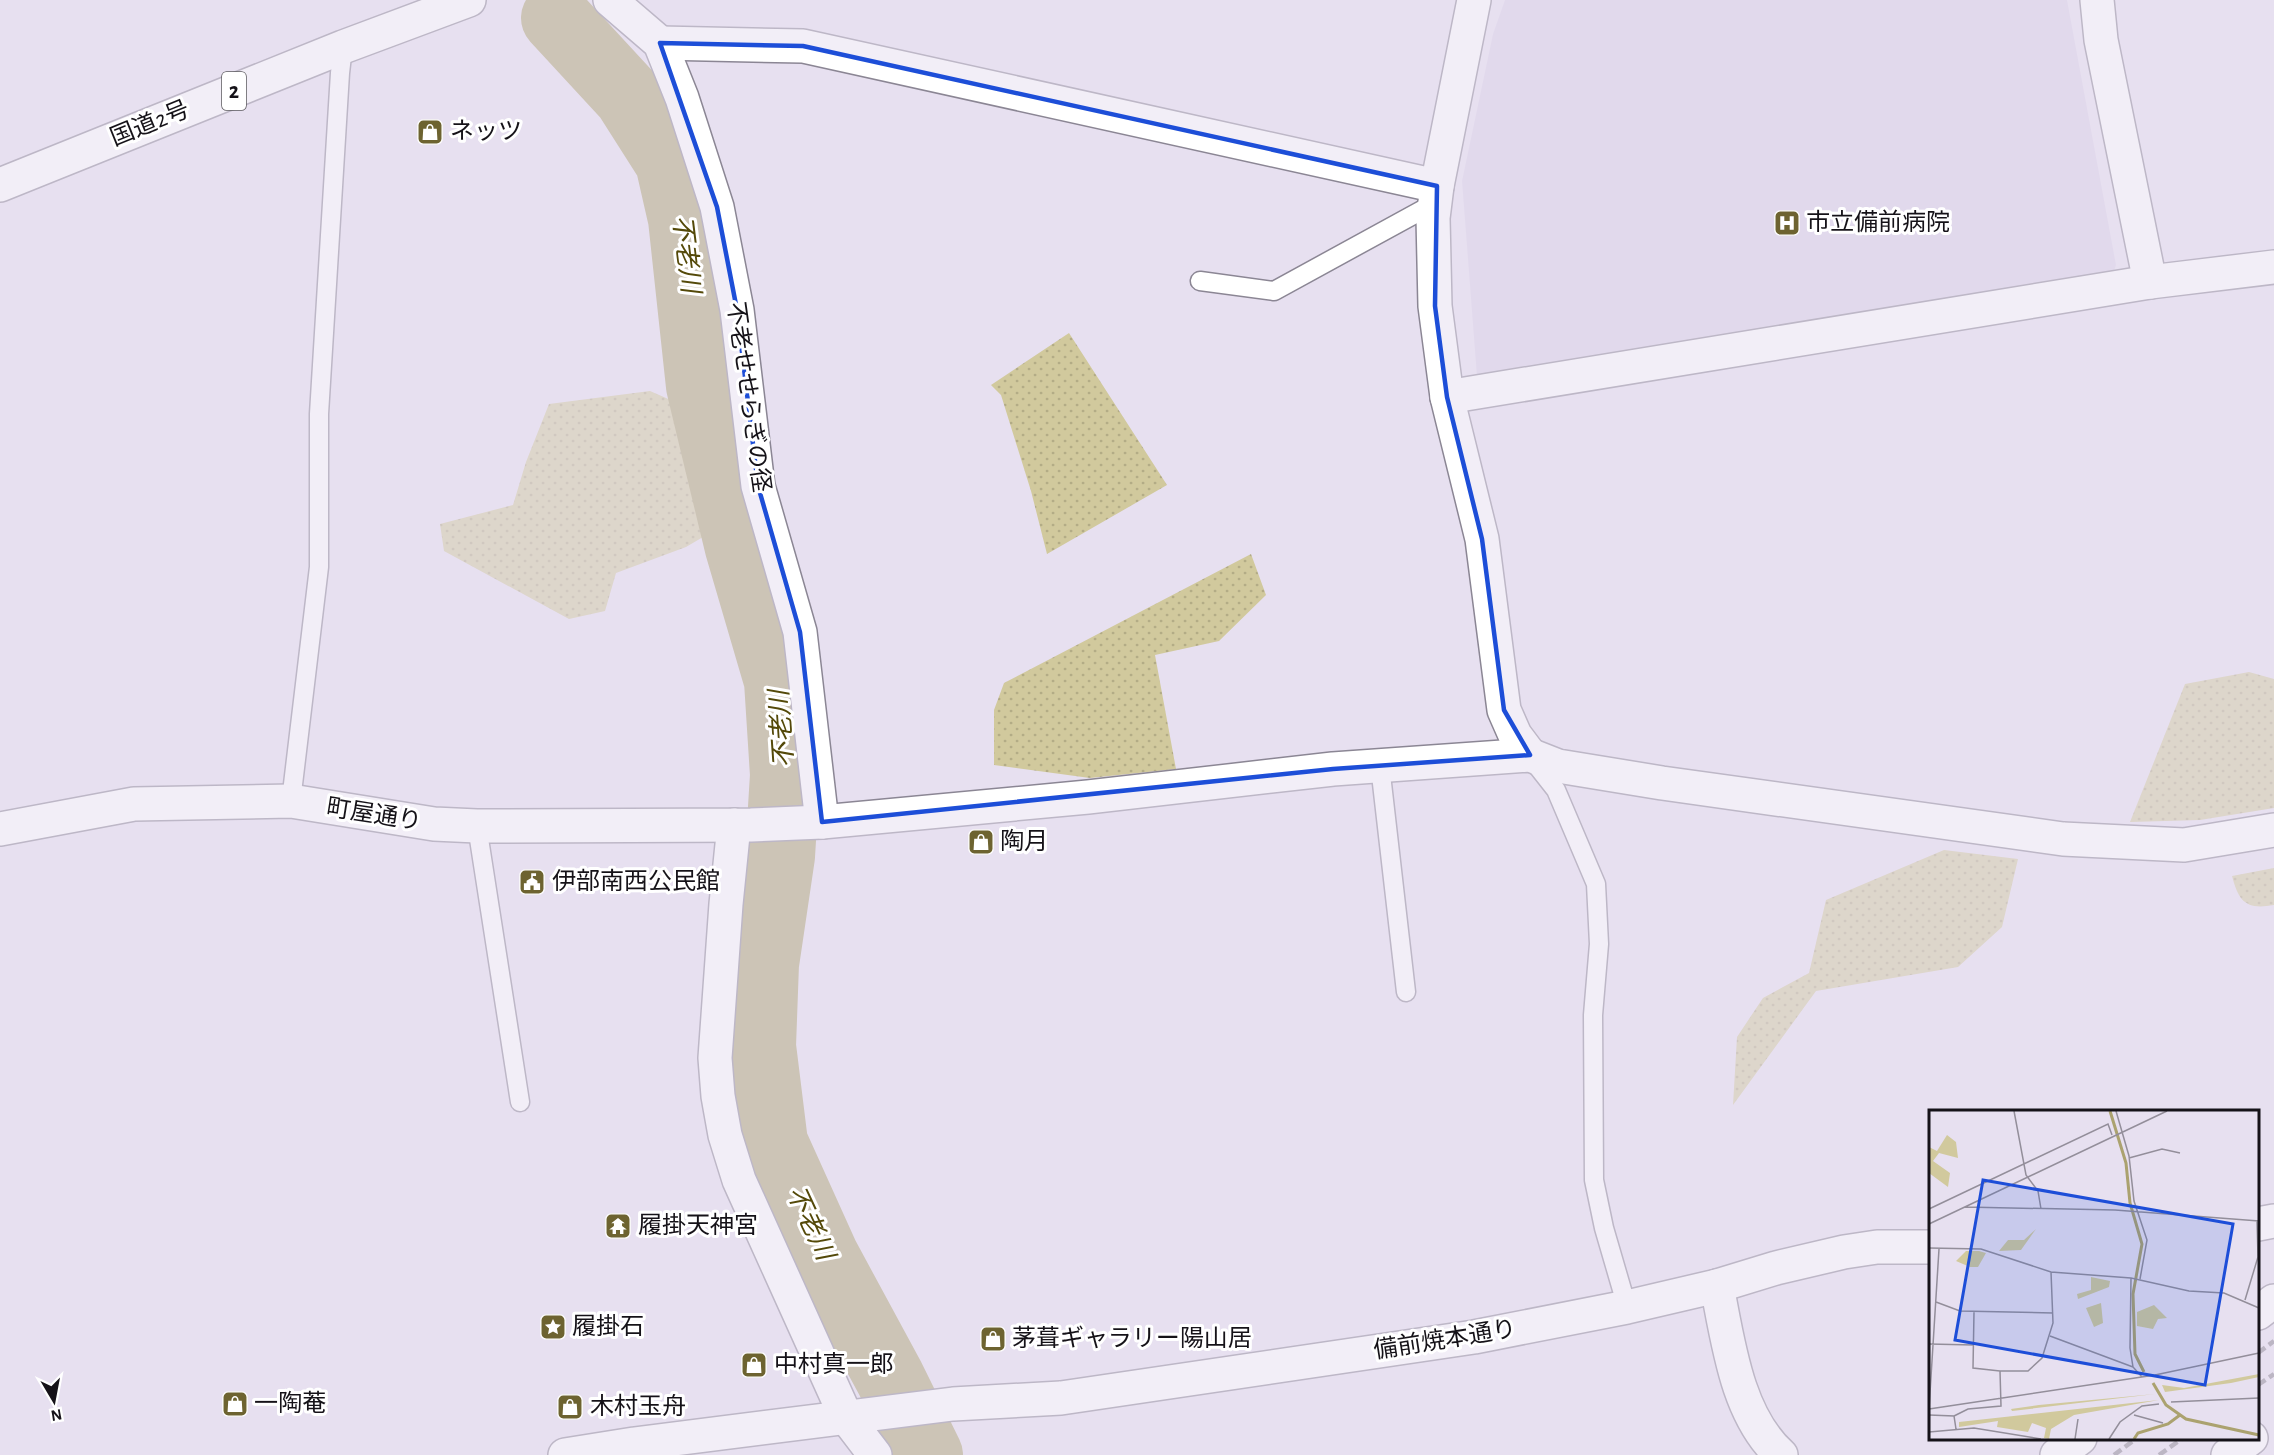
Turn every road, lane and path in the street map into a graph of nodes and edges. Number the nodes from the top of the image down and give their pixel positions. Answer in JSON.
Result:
{"nodes":[{"id":1,"x":469,"y":0,"type":"edge"},
{"id":2,"x":610,"y":0,"type":"edge"},
{"id":3,"x":1474,"y":0,"type":"edge"},
{"id":4,"x":2097,"y":0,"type":"edge"},
{"id":5,"x":660,"y":43,"type":"junction"},
{"id":6,"x":343,"y":47,"type":"junction"},
{"id":7,"x":0,"y":185,"type":"edge"},
{"id":8,"x":1436,"y":195,"type":"junction"},
{"id":9,"x":2274,"y":267,"type":"edge"},
{"id":10,"x":1200,"y":281,"type":"dead end"},
{"id":11,"x":2150,"y":282,"type":"junction"},
{"id":12,"x":1447,"y":397,"type":"junction"},
{"id":13,"x":1530,"y":755,"type":"junction"},
{"id":14,"x":1380,"y":766,"type":"junction"},
{"id":15,"x":291,"y":801,"type":"junction"},
{"id":16,"x":822,"y":822,"type":"junction"},
{"id":17,"x":743,"y":825,"type":"junction"},
{"id":18,"x":477,"y":826,"type":"junction"},
{"id":19,"x":0,"y":829,"type":"edge"},
{"id":20,"x":2274,"y":830,"type":"edge"},
{"id":21,"x":1406,"y":992,"type":"dead end"},
{"id":22,"x":520,"y":1102,"type":"dead end"},
{"id":23,"x":2274,"y":1221,"type":"edge"},
{"id":24,"x":2259,"y":1224,"type":"edge"},
{"id":25,"x":1929,"y":1246,"type":"edge"},
{"id":26,"x":1716,"y":1286,"type":"junction"},
{"id":27,"x":2274,"y":1301,"type":"edge"},
{"id":28,"x":1627,"y":1307,"type":"junction"},
{"id":29,"x":2259,"y":1312,"type":"edge"},
{"id":30,"x":855,"y":1415,"type":"junction"},
{"id":31,"x":2274,"y":1422,"type":"edge"},
{"id":32,"x":2259,"y":1433,"type":"edge"},
{"id":33,"x":2077,"y":1440,"type":"edge"},
{"id":34,"x":2248,"y":1440,"type":"edge"},
{"id":35,"x":565,"y":1455,"type":"edge"},
{"id":36,"x":875,"y":1455,"type":"edge"},
{"id":37,"x":1781,"y":1455,"type":"edge"},
{"id":38,"x":2057,"y":1455,"type":"edge"},
{"id":39,"x":2228,"y":1455,"type":"edge"}],
"edges":[{"from":1,"to":6,"type":"main road","name":"国道2号","number":"2"},
{"from":2,"to":5,"type":"main road","name":"不老せせらぎの径"},
{"from":3,"to":8,"type":"main road"},
{"from":4,"to":11,"type":"main road"},
{"from":5,"to":8,"type":"main road"},
{"from":5,"to":16,"type":"main road","name":"不老せせらぎの径"},
{"from":6,"to":7,"type":"main road","name":"国道2号","number":"2"},
{"from":6,"to":15,"type":"lane"},
{"from":8,"to":10,"type":"lane"},
{"from":8,"to":12,"type":"main road"},
{"from":9,"to":11,"type":"main road"},
{"from":11,"to":12,"type":"main road"},
{"from":12,"to":13,"type":"main road"},
{"from":13,"to":14,"type":"main road","name":"町屋通り"},
{"from":13,"to":20,"type":"main road"},
{"from":13,"to":28,"type":"lane"},
{"from":14,"to":16,"type":"main road","name":"町屋通り"},
{"from":14,"to":21,"type":"lane"},
{"from":15,"to":18,"type":"main road","name":"町屋通り"},
{"from":15,"to":19,"type":"main road","name":"町屋通り"},
{"from":16,"to":17,"type":"main road","name":"町屋通り"},
{"from":17,"to":18,"type":"main road","name":"町屋通り"},
{"from":17,"to":30,"type":"main road"},
{"from":18,"to":22,"type":"lane"},
{"from":23,"to":24,"type":"main road"},
{"from":25,"to":26,"type":"main road","name":"備前焼本通り"},
{"from":26,"to":28,"type":"main road","name":"備前焼本通り"},
{"from":26,"to":37,"type":"main road"},
{"from":27,"to":29,"type":"main road"},
{"from":28,"to":30,"type":"main road","name":"備前焼本通り"},
{"from":30,"to":35,"type":"main road"},
{"from":30,"to":36,"type":"main road"},
{"from":31,"to":32,"type":"main road"},
{"from":33,"to":38,"type":"main road"},
{"from":34,"to":39,"type":"main road"}]}
